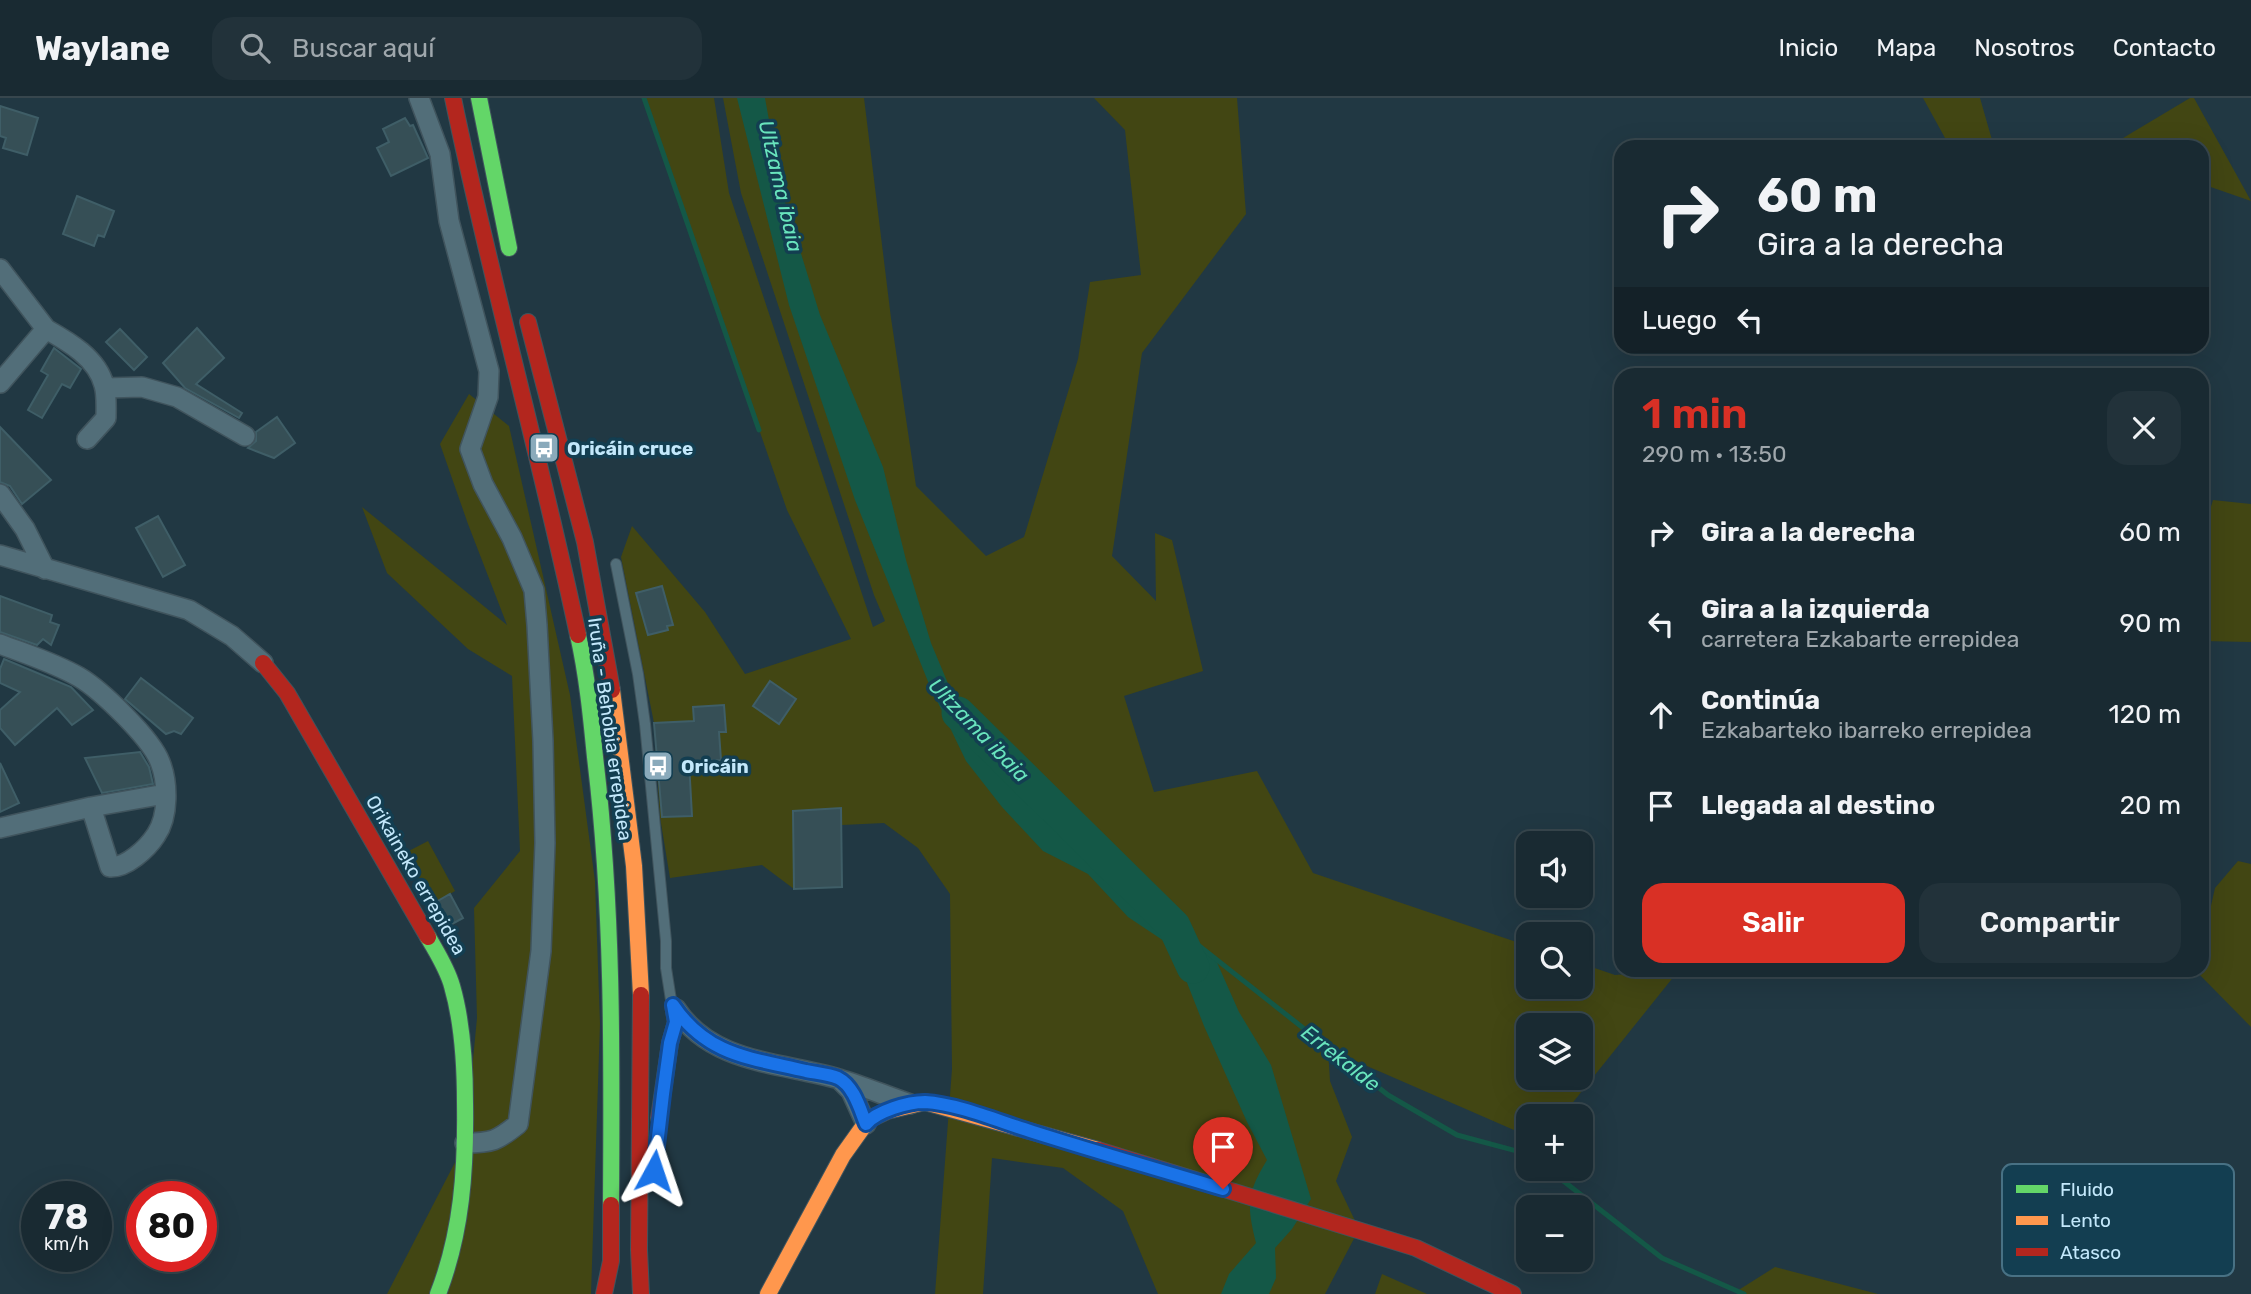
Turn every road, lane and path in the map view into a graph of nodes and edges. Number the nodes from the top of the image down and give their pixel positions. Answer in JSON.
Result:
{"nodes":[{"id":1,"x":419,"y":98,"type":"edge"},
{"id":2,"x":453,"y":98,"type":"edge"},
{"id":3,"x":479,"y":98,"type":"edge"},
{"id":4,"x":514,"y":268,"type":"dead end"},
{"id":5,"x":0,"y":269,"type":"edge"},
{"id":6,"x":524,"y":307,"type":"dead end"},
{"id":7,"x":46,"y":329,"type":"junction"},
{"id":8,"x":0,"y":383,"type":"edge"},
{"id":9,"x":105,"y":387,"type":"junction"},
{"id":10,"x":245,"y":436,"type":"dead end"},
{"id":11,"x":88,"y":439,"type":"dead end"},
{"id":12,"x":0,"y":494,"type":"edge"},
{"id":13,"x":0,"y":555,"type":"edge"},
{"id":14,"x":616,"y":564,"type":"dead end"},
{"id":15,"x":45,"y":569,"type":"junction"},
{"id":16,"x":0,"y":644,"type":"edge"},
{"id":17,"x":263,"y":663,"type":"joint"},
{"id":18,"x":165,"y":794,"type":"junction"},
{"id":19,"x":91,"y":807,"type":"junction"},
{"id":20,"x":0,"y":828,"type":"edge"},
{"id":21,"x":673,"y":1005,"type":"junction"},
{"id":22,"x":839,"y":1079,"type":"junction"},
{"id":23,"x":910,"y":1104,"type":"junction"},
{"id":24,"x":866,"y":1124,"type":"junction"},
{"id":25,"x":658,"y":1132,"type":"dead end"},
{"id":26,"x":465,"y":1143,"type":"junction"},
{"id":27,"x":656,"y":1158,"type":"dead end"},
{"id":28,"x":641,"y":1190,"type":"junction"},
{"id":29,"x":438,"y":1294,"type":"edge"},
{"id":30,"x":604,"y":1294,"type":"edge"},
{"id":31,"x":641,"y":1294,"type":"edge"},
{"id":32,"x":768,"y":1294,"type":"edge"},
{"id":33,"x":1513,"y":1294,"type":"edge"}],
"edges":[{"from":1,"to":26,"type":"street"},
{"from":2,"to":30,"type":"main road","name":"Iruña - Behobia errepidea"},
{"from":3,"to":4,"type":"main road"},
{"from":5,"to":7,"type":"street"},
{"from":6,"to":28,"type":"main road","name":"Iruña - Behobia errepidea"},
{"from":7,"to":8,"type":"street"},
{"from":7,"to":9,"type":"street"},
{"from":9,"to":10,"type":"street"},
{"from":9,"to":11,"type":"street"},
{"from":12,"to":15,"type":"street"},
{"from":13,"to":15,"type":"street"},
{"from":14,"to":21,"type":"lane"},
{"from":15,"to":17,"type":"street"},
{"from":16,"to":18,"type":"street"},
{"from":17,"to":26,"type":"main road","name":"Orikaineko errepidea"},
{"from":18,"to":19,"type":"street"},
{"from":18,"to":19,"type":"street"},
{"from":19,"to":20,"type":"street"},
{"from":21,"to":22,"type":"street"},
{"from":21,"to":25,"type":"main road"},
{"from":22,"to":23,"type":"street"},
{"from":22,"to":24,"type":"street"},
{"from":23,"to":24,"type":"main road"},
{"from":23,"to":33,"type":"main road"},
{"from":24,"to":32,"type":"main road"},
{"from":26,"to":29,"type":"main road","name":"Orikaineko errepidea"},
{"from":27,"to":28,"type":"main road"},
{"from":28,"to":31,"type":"main road","name":"Iruña - Behobia errepidea"}]}
